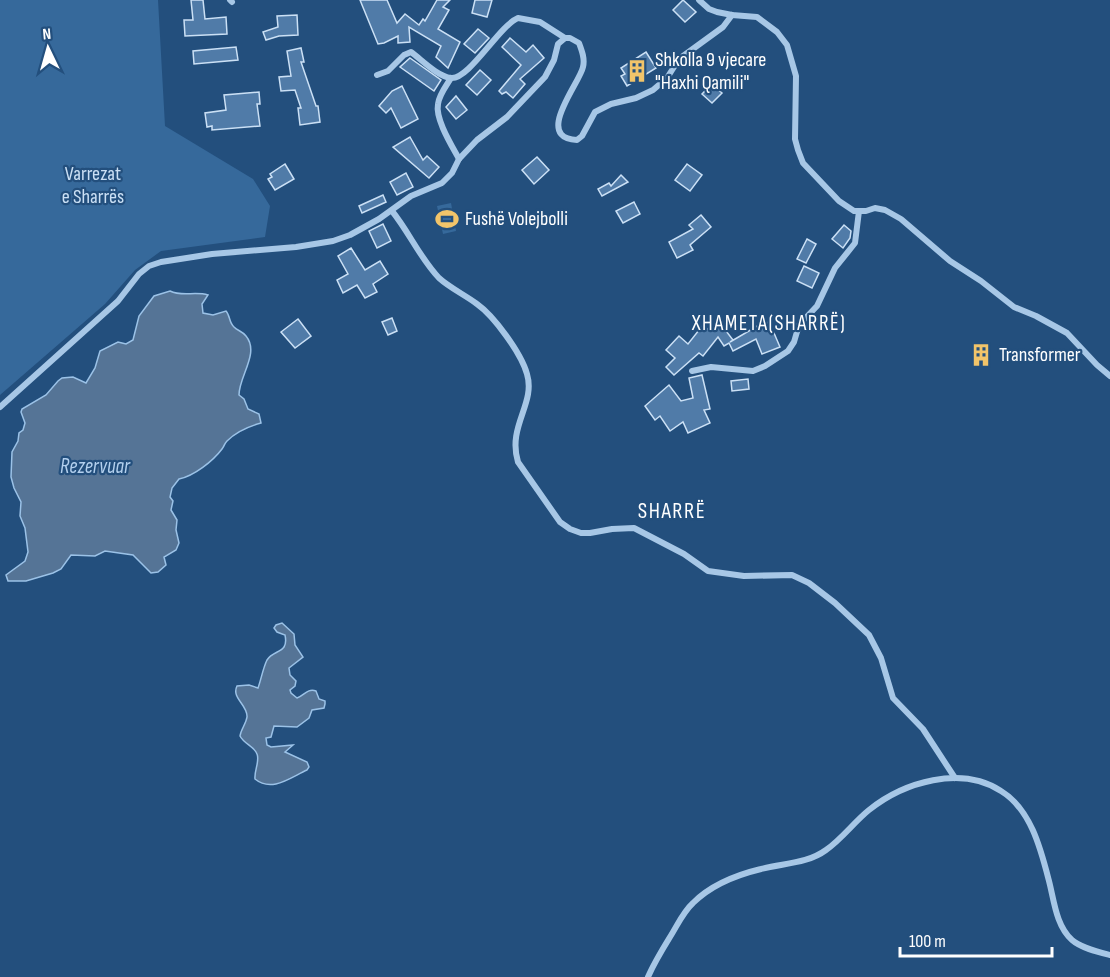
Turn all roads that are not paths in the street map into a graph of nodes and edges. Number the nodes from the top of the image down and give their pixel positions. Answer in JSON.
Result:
{"nodes":[{"id":1,"x":699,"y":0,"type":"edge"},
{"id":2,"x":732,"y":15,"type":"junction"},
{"id":3,"x":565,"y":38,"type":"junction"},
{"id":4,"x":377,"y":75,"type":"dead end"},
{"id":5,"x":451,"y":78,"type":"junction"},
{"id":6,"x":459,"y":159,"type":"junction"},
{"id":7,"x":392,"y":211,"type":"junction"},
{"id":8,"x":859,"y":211,"type":"junction"},
{"id":9,"x":692,"y":371,"type":"dead end"},
{"id":10,"x":1110,"y":376,"type":"edge"},
{"id":11,"x":0,"y":407,"type":"edge"},
{"id":12,"x":956,"y":778,"type":"junction"},
{"id":13,"x":1110,"y":955,"type":"edge"},
{"id":14,"x":648,"y":977,"type":"edge"}],
"edges":[{"from":1,"to":2,"type":"street"},
{"from":2,"to":3,"type":"street"},
{"from":2,"to":8,"type":"street"},
{"from":3,"to":5,"type":"street"},
{"from":3,"to":6,"type":"street"},
{"from":4,"to":5,"type":"street"},
{"from":5,"to":6,"type":"street"},
{"from":6,"to":7,"type":"street"},
{"from":7,"to":11,"type":"street"},
{"from":7,"to":12,"type":"street"},
{"from":8,"to":9,"type":"street"},
{"from":8,"to":10,"type":"street"},
{"from":12,"to":13,"type":"street"},
{"from":12,"to":14,"type":"street"}]}
